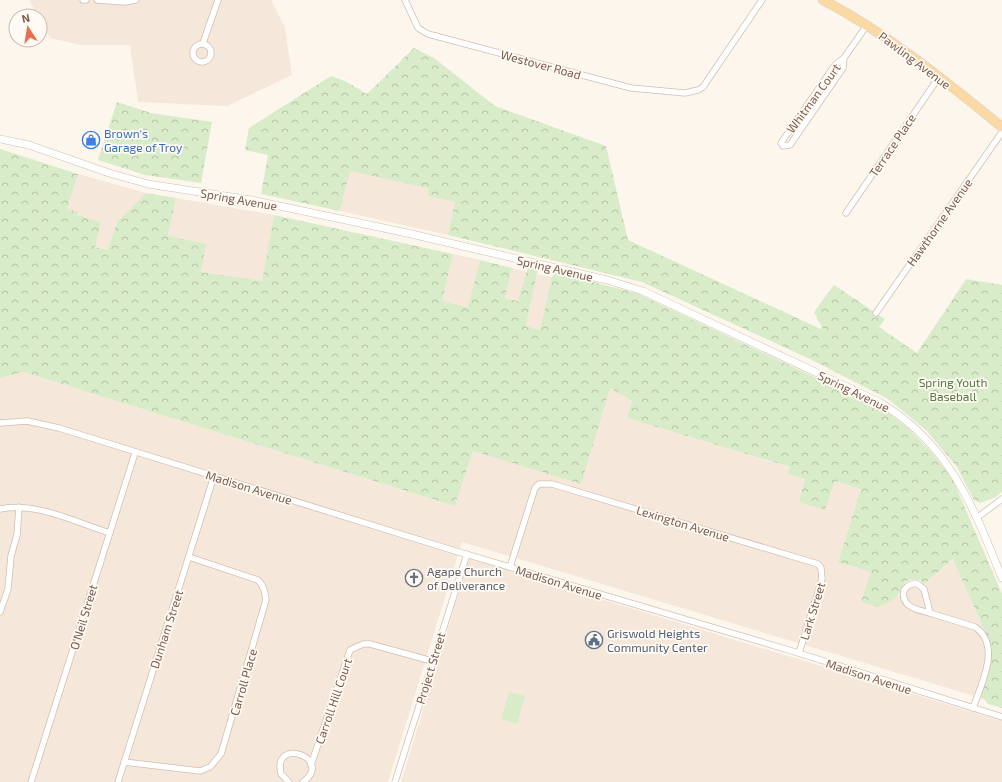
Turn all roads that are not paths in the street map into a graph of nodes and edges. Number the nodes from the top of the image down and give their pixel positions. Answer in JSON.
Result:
{"nodes":[{"id":1,"x":96,"y":0,"type":"edge"},
{"id":2,"x":136,"y":0,"type":"edge"},
{"id":3,"x":218,"y":0,"type":"edge"},
{"id":4,"x":405,"y":0,"type":"edge"},
{"id":5,"x":762,"y":0,"type":"edge"},
{"id":6,"x":823,"y":0,"type":"edge"},
{"id":7,"x":867,"y":25,"type":"junction"},
{"id":8,"x":203,"y":43,"type":"dead end"},
{"id":9,"x":844,"y":58,"type":"junction"},
{"id":10,"x":939,"y":77,"type":"junction"},
{"id":11,"x":1002,"y":127,"type":"edge"},
{"id":12,"x":1002,"y":132,"type":"edge"},
{"id":13,"x":0,"y":139,"type":"edge"},
{"id":14,"x":846,"y":213,"type":"dead end"},
{"id":15,"x":876,"y":313,"type":"dead end"},
{"id":16,"x":0,"y":423,"type":"edge"},
{"id":17,"x":136,"y":453,"type":"junction"},
{"id":18,"x":214,"y":476,"type":"junction"},
{"id":19,"x":1002,"y":499,"type":"edge"},
{"id":20,"x":19,"y":507,"type":"junction"},
{"id":21,"x":0,"y":509,"type":"edge"},
{"id":22,"x":978,"y":517,"type":"junction"},
{"id":23,"x":110,"y":533,"type":"junction"},
{"id":24,"x":467,"y":554,"type":"junction"},
{"id":25,"x":189,"y":557,"type":"junction"},
{"id":26,"x":510,"y":567,"type":"junction"},
{"id":27,"x":821,"y":568,"type":"joint"},
{"id":28,"x":1002,"y":578,"type":"edge"},
{"id":29,"x":0,"y":612,"type":"edge"},
{"id":30,"x":930,"y":613,"type":"junction"},
{"id":31,"x":799,"y":653,"type":"junction"},
{"id":32,"x":432,"y":661,"type":"junction"},
{"id":33,"x":973,"y":708,"type":"junction"},
{"id":34,"x":1002,"y":717,"type":"edge"},
{"id":35,"x":124,"y":762,"type":"junction"},
{"id":36,"x":311,"y":765,"type":"junction"},
{"id":37,"x":32,"y":782,"type":"edge"},
{"id":38,"x":118,"y":782,"type":"edge"},
{"id":39,"x":289,"y":782,"type":"edge"},
{"id":40,"x":303,"y":782,"type":"edge"},
{"id":41,"x":395,"y":782,"type":"edge"}],
"edges":[{"from":1,"to":2,"type":"street"},
{"from":3,"to":8,"type":"street"},
{"from":4,"to":5,"type":"street","name":"Westover Road"},
{"from":6,"to":7,"type":"main road","name":"Pawling Avenue"},
{"from":7,"to":9,"type":"street","name":"Whitman Court"},
{"from":7,"to":10,"type":"main road","name":"Pawling Avenue"},
{"from":9,"to":9,"type":"street","name":"Whitman Court"},
{"from":10,"to":11,"type":"main road","name":"Pawling Avenue"},
{"from":10,"to":14,"type":"street","name":"Terrace Place"},
{"from":12,"to":15,"type":"street","name":"Hawthorne Avenue"},
{"from":13,"to":22,"type":"street","name":"Spring Avenue"},
{"from":16,"to":17,"type":"street","name":"Madison Avenue"},
{"from":17,"to":18,"type":"street","name":"Madison Avenue"},
{"from":17,"to":23,"type":"street","name":"O'Neil Street"},
{"from":18,"to":24,"type":"street","name":"Madison Avenue"},
{"from":18,"to":25,"type":"street","name":"Dunham Street"},
{"from":19,"to":22,"type":"street"},
{"from":20,"to":21,"type":"street"},
{"from":20,"to":23,"type":"street"},
{"from":20,"to":29,"type":"street"},
{"from":22,"to":28,"type":"street","name":"Spring Avenue"},
{"from":23,"to":37,"type":"street","name":"O'Neil Street"},
{"from":24,"to":26,"type":"street","name":"Madison Avenue"},
{"from":24,"to":32,"type":"street","name":"Project Street"},
{"from":25,"to":35,"type":"street","name":"Dunham Street"},
{"from":25,"to":35,"type":"street","name":"Carroll Place"},
{"from":26,"to":27,"type":"street","name":"Lexington Avenue"},
{"from":26,"to":31,"type":"street","name":"Madison Avenue"},
{"from":27,"to":31,"type":"street","name":"Lark Street"},
{"from":30,"to":30,"type":"street"},
{"from":30,"to":33,"type":"street"},
{"from":31,"to":33,"type":"street","name":"Madison Avenue"},
{"from":32,"to":36,"type":"street","name":"Carroll Hill Court"},
{"from":32,"to":41,"type":"street","name":"Project Street"},
{"from":33,"to":34,"type":"street","name":"Madison Avenue"},
{"from":35,"to":38,"type":"street","name":"Dunham Street"},
{"from":36,"to":39,"type":"street","name":"Carroll Hill Court"},
{"from":36,"to":40,"type":"street","name":"Carroll Hill Court"}]}
